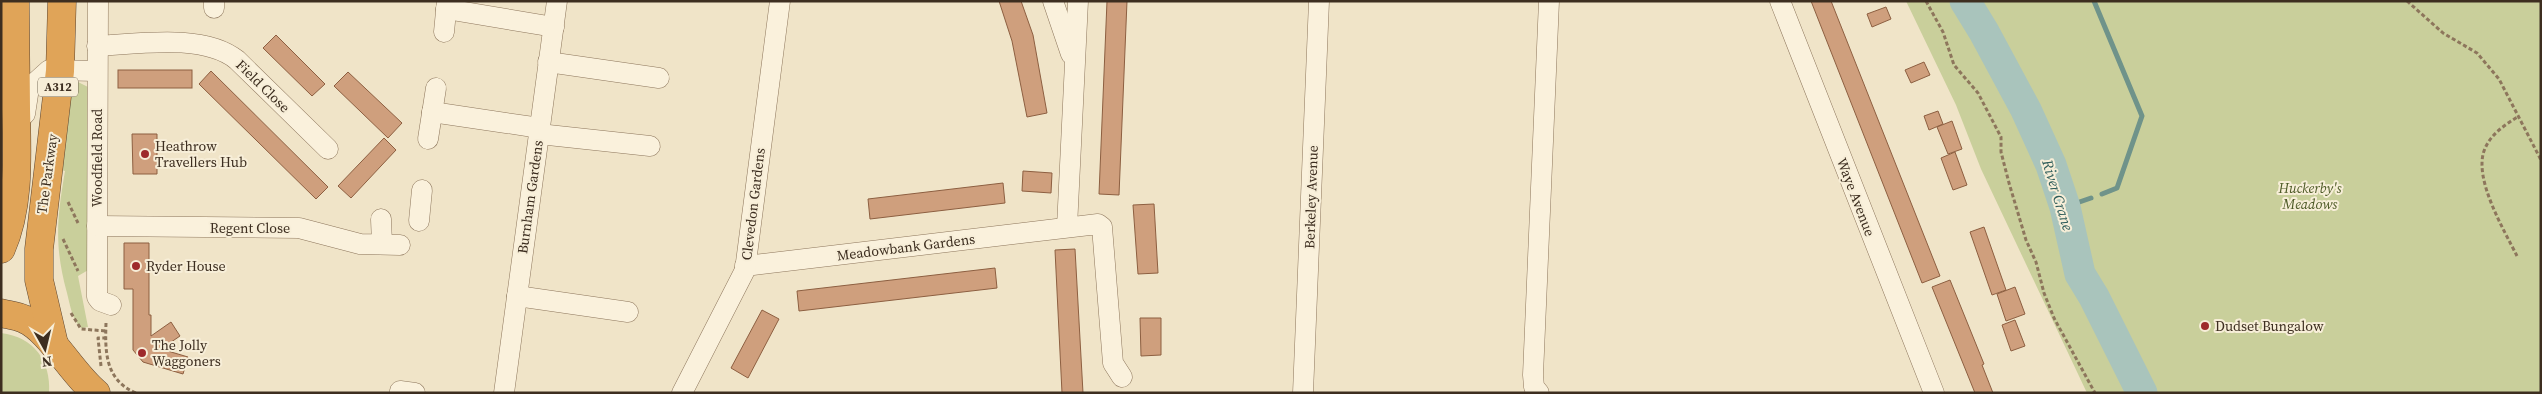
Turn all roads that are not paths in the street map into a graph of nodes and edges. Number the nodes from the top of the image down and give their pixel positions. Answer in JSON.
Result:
{"nodes":[{"id":1,"x":15,"y":1,"type":"edge"},
{"id":2,"x":62,"y":1,"type":"edge"},
{"id":3,"x":98,"y":1,"type":"edge"},
{"id":4,"x":557,"y":1,"type":"edge"},
{"id":5,"x":780,"y":1,"type":"edge"},
{"id":6,"x":1053,"y":1,"type":"edge"},
{"id":7,"x":1078,"y":1,"type":"edge"},
{"id":8,"x":1319,"y":1,"type":"edge"},
{"id":9,"x":1549,"y":1,"type":"edge"},
{"id":10,"x":1780,"y":1,"type":"edge"},
{"id":11,"x":447,"y":5,"type":"edge"},
{"id":12,"x":554,"y":27,"type":"junction"},
{"id":13,"x":444,"y":32,"type":"dead end"},
{"id":14,"x":97,"y":46,"type":"junction"},
{"id":15,"x":548,"y":62,"type":"junction"},
{"id":16,"x":1074,"y":65,"type":"junction"},
{"id":17,"x":60,"y":71,"type":"junction"},
{"id":18,"x":96,"y":71,"type":"junction"},
{"id":19,"x":658,"y":78,"type":"dead end"},
{"id":20,"x":436,"y":88,"type":"dead end"},
{"id":21,"x":432,"y":112,"type":"junction"},
{"id":22,"x":539,"y":131,"type":"junction"},
{"id":23,"x":428,"y":139,"type":"dead end"},
{"id":24,"x":650,"y":146,"type":"dead end"},
{"id":25,"x":328,"y":149,"type":"dead end"},
{"id":26,"x":17,"y":152,"type":"junction"},
{"id":27,"x":422,"y":190,"type":"dead end"},
{"id":28,"x":381,"y":220,"type":"dead end"},
{"id":29,"x":419,"y":221,"type":"dead end"},
{"id":30,"x":97,"y":226,"type":"junction"},
{"id":31,"x":1067,"y":227,"type":"junction"},
{"id":32,"x":1,"y":249,"type":"edge"},
{"id":33,"x":745,"y":266,"type":"junction"},
{"id":34,"x":517,"y":296,"type":"junction"},
{"id":35,"x":105,"y":299,"type":"road end"},
{"id":36,"x":628,"y":312,"type":"dead end"},
{"id":37,"x":1,"y":313,"type":"edge"},
{"id":38,"x":58,"y":349,"type":"junction"},
{"id":39,"x":1122,"y":377,"type":"dead end"},
{"id":40,"x":100,"y":382,"type":"edge"},
{"id":41,"x":62,"y":393,"type":"edge"},
{"id":42,"x":504,"y":393,"type":"edge"},
{"id":43,"x":682,"y":393,"type":"edge"},
{"id":44,"x":1302,"y":393,"type":"edge"},
{"id":45,"x":1539,"y":393,"type":"edge"},
{"id":46,"x":1934,"y":393,"type":"edge"}],
"edges":[{"from":1,"to":26,"type":"highway"},
{"from":2,"to":17,"type":"highway","name":"The Parkway","number":"A312"},
{"from":3,"to":14,"type":"street","name":"Woodfield Road"},
{"from":4,"to":12,"type":"street","name":"Burnham Gardens"},
{"from":5,"to":33,"type":"street","name":"Clevedon Gardens"},
{"from":6,"to":16,"type":"street"},
{"from":7,"to":16,"type":"street"},
{"from":8,"to":44,"type":"street","name":"Berkeley Avenue"},
{"from":9,"to":45,"type":"street"},
{"from":10,"to":46,"type":"street","name":"Waye Avenue"},
{"from":11,"to":12,"type":"street"},
{"from":11,"to":13,"type":"street"},
{"from":12,"to":15,"type":"street","name":"Burnham Gardens"},
{"from":14,"to":18,"type":"street","name":"Woodfield Road"},
{"from":14,"to":25,"type":"street","name":"Field Close"},
{"from":15,"to":19,"type":"street"},
{"from":15,"to":22,"type":"street","name":"Burnham Gardens"},
{"from":16,"to":31,"type":"street"},
{"from":17,"to":18,"type":"street"},
{"from":17,"to":26,"type":"street"},
{"from":17,"to":38,"type":"highway","name":"The Parkway","number":"A312"},
{"from":18,"to":30,"type":"street","name":"Woodfield Road"},
{"from":20,"to":21,"type":"street"},
{"from":21,"to":22,"type":"street"},
{"from":21,"to":23,"type":"street"},
{"from":22,"to":24,"type":"street"},
{"from":22,"to":34,"type":"street","name":"Burnham Gardens"},
{"from":26,"to":32,"type":"highway"},
{"from":27,"to":29,"type":"street"},
{"from":28,"to":30,"type":"street","name":"Regent Close"},
{"from":30,"to":35,"type":"street","name":"Woodfield Road"},
{"from":31,"to":33,"type":"street","name":"Meadowbank Gardens"},
{"from":31,"to":39,"type":"street","name":"Meadowbank Gardens"},
{"from":33,"to":43,"type":"street","name":"Clevedon Gardens"},
{"from":34,"to":36,"type":"street"},
{"from":34,"to":42,"type":"street","name":"Burnham Gardens"},
{"from":37,"to":38,"type":"highway"},
{"from":38,"to":40,"type":"highway"},
{"from":38,"to":41,"type":"highway","name":"The Parkway"}]}
